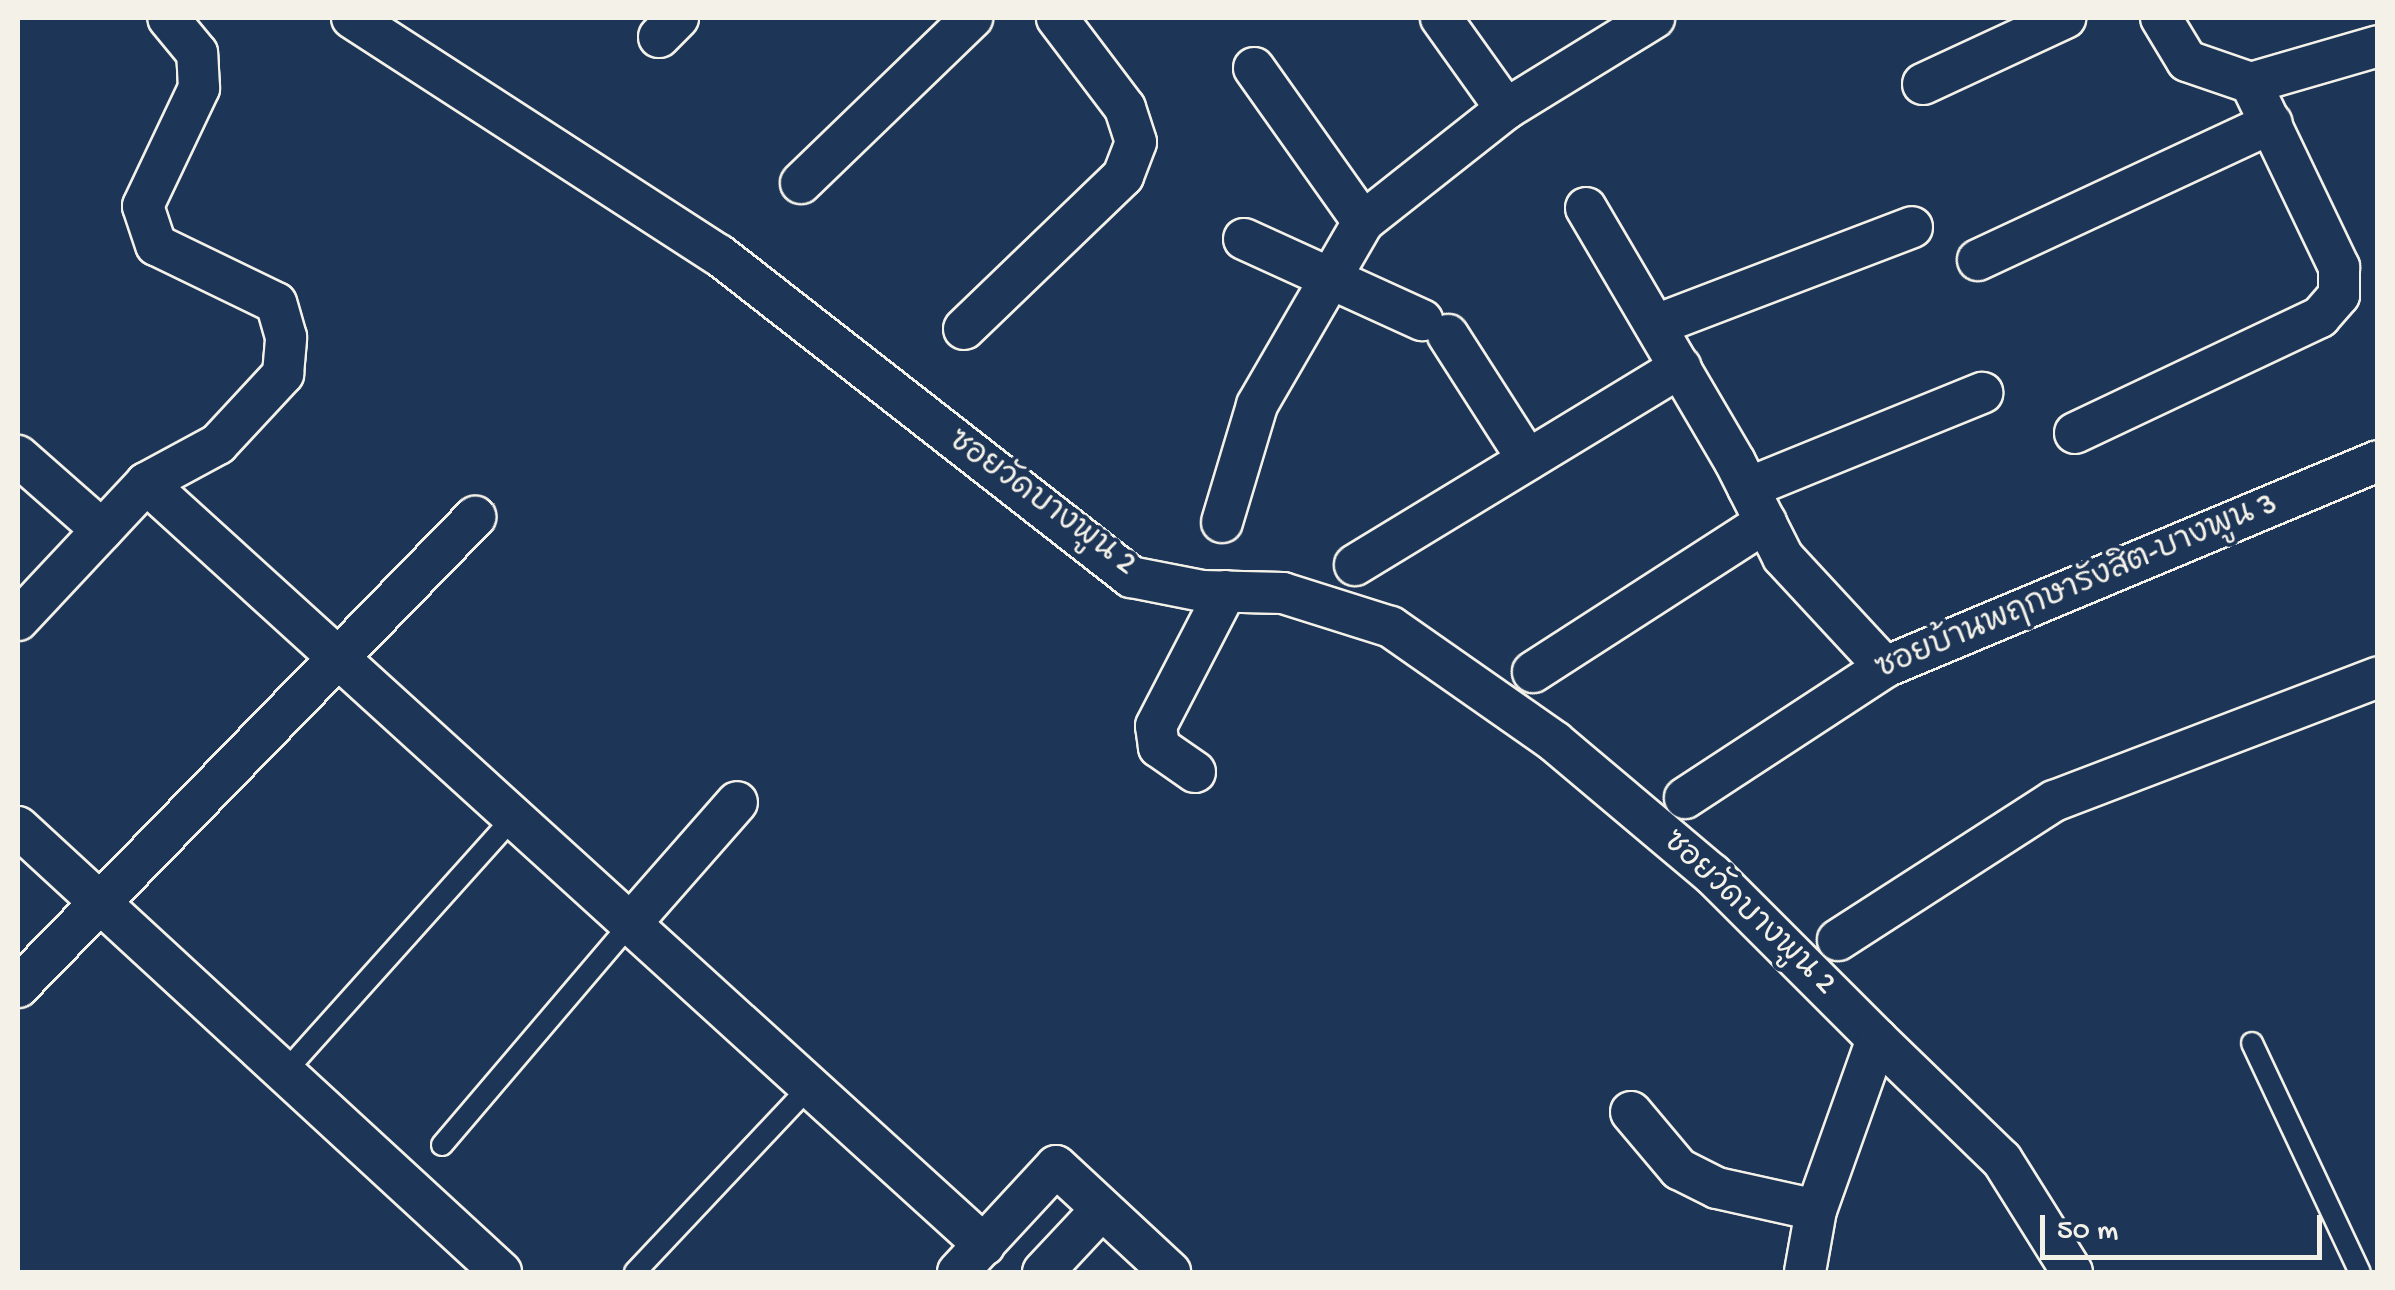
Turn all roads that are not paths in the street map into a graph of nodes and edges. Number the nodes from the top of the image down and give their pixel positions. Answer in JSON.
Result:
{"nodes":[{"id":1,"x":168,"y":18,"type":"edge"},
{"id":2,"x":352,"y":18,"type":"edge"},
{"id":3,"x":972,"y":18,"type":"edge"},
{"id":4,"x":1057,"y":18,"type":"edge"},
{"id":5,"x":1441,"y":18,"type":"edge"},
{"id":6,"x":1654,"y":18,"type":"edge"},
{"id":7,"x":2066,"y":18,"type":"edge"},
{"id":8,"x":2162,"y":18,"type":"edge"},
{"id":9,"x":2378,"y":46,"type":"edge"},
{"id":10,"x":1254,"y":68,"type":"dead end"},
{"id":11,"x":2250,"y":82,"type":"junction"},
{"id":12,"x":1923,"y":84,"type":"dead end"},
{"id":13,"x":1506,"y":109,"type":"junction"},
{"id":14,"x":2272,"y":123,"type":"junction"},
{"id":15,"x":801,"y":183,"type":"dead end"},
{"id":16,"x":1586,"y":208,"type":"dead end"},
{"id":17,"x":1362,"y":222,"type":"junction"},
{"id":18,"x":1912,"y":227,"type":"dead end"},
{"id":19,"x":1244,"y":239,"type":"dead end"},
{"id":20,"x":1978,"y":260,"type":"dead end"},
{"id":21,"x":1328,"y":279,"type":"junction"},
{"id":22,"x":1656,"y":325,"type":"junction"},
{"id":23,"x":964,"y":329,"type":"dead end"},
{"id":24,"x":1681,"y":367,"type":"junction"},
{"id":25,"x":1982,"y":392,"type":"dead end"},
{"id":26,"x":2075,"y":433,"type":"dead end"},
{"id":27,"x":18,"y":456,"type":"edge"},
{"id":28,"x":1528,"y":460,"type":"junction"},
{"id":29,"x":2378,"y":461,"type":"edge"},
{"id":30,"x":146,"y":483,"type":"junction"},
{"id":31,"x":1757,"y":505,"type":"junction"},
{"id":32,"x":476,"y":517,"type":"dead end"},
{"id":33,"x":1222,"y":522,"type":"dead end"},
{"id":34,"x":102,"y":530,"type":"junction"},
{"id":35,"x":1355,"y":565,"type":"dead end"},
{"id":36,"x":1226,"y":591,"type":"junction"},
{"id":37,"x":18,"y":620,"type":"edge"},
{"id":38,"x":339,"y":657,"type":"junction"},
{"id":39,"x":1885,"y":667,"type":"junction"},
{"id":40,"x":1533,"y":672,"type":"dead end"},
{"id":41,"x":2378,"y":677,"type":"edge"},
{"id":42,"x":1196,"y":772,"type":"dead end"},
{"id":43,"x":1685,"y":798,"type":"dead end"},
{"id":44,"x":736,"y":802,"type":"dead end"},
{"id":45,"x":514,"y":817,"type":"junction"},
{"id":46,"x":18,"y":828,"type":"edge"},
{"id":47,"x":100,"y":903,"type":"junction"},
{"id":48,"x":630,"y":924,"type":"junction"},
{"id":49,"x":1838,"y":940,"type":"dead end"},
{"id":50,"x":18,"y":987,"type":"edge"},
{"id":51,"x":1878,"y":1039,"type":"junction"},
{"id":52,"x":2252,"y":1043,"type":"dead end"},
{"id":53,"x":284,"y":1073,"type":"junction"},
{"id":54,"x":810,"y":1086,"type":"junction"},
{"id":55,"x":1632,"y":1112,"type":"dead end"},
{"id":56,"x":442,"y":1145,"type":"dead end"},
{"id":57,"x":1799,"y":1205,"type":"junction"},
{"id":58,"x":1102,"y":1209,"type":"junction"},
{"id":59,"x":971,"y":1259,"type":"edge"},
{"id":60,"x":1807,"y":1271,"type":"edge"},
{"id":61,"x":501,"y":1272,"type":"edge"},
{"id":62,"x":635,"y":1272,"type":"edge"},
{"id":63,"x":1043,"y":1272,"type":"edge"},
{"id":64,"x":1170,"y":1272,"type":"edge"},
{"id":65,"x":2072,"y":1272,"type":"edge"},
{"id":66,"x":2360,"y":1272,"type":"edge"}],
"edges":[{"from":1,"to":30,"type":"street"},
{"from":2,"to":36,"type":"street","name":"ซอยวัดบางพูน 2"},
{"from":3,"to":15,"type":"street"},
{"from":4,"to":23,"type":"street"},
{"from":5,"to":13,"type":"street"},
{"from":6,"to":13,"type":"street"},
{"from":7,"to":12,"type":"street"},
{"from":8,"to":11,"type":"street"},
{"from":9,"to":11,"type":"street"},
{"from":10,"to":17,"type":"street"},
{"from":11,"to":14,"type":"street"},
{"from":13,"to":17,"type":"street"},
{"from":14,"to":20,"type":"street"},
{"from":14,"to":26,"type":"street"},
{"from":16,"to":22,"type":"street"},
{"from":17,"to":21,"type":"street"},
{"from":18,"to":22,"type":"street"},
{"from":19,"to":21,"type":"street"},
{"from":21,"to":28,"type":"street"},
{"from":21,"to":33,"type":"street"},
{"from":22,"to":24,"type":"street"},
{"from":24,"to":28,"type":"street"},
{"from":24,"to":31,"type":"street"},
{"from":25,"to":31,"type":"street"},
{"from":27,"to":34,"type":"street"},
{"from":28,"to":35,"type":"street"},
{"from":29,"to":39,"type":"street","name":"ซอยบ้านพฤกษารังสิต-บางพูน 3"},
{"from":30,"to":34,"type":"street"},
{"from":30,"to":38,"type":"street"},
{"from":31,"to":39,"type":"street"},
{"from":31,"to":40,"type":"street"},
{"from":32,"to":38,"type":"street"},
{"from":34,"to":37,"type":"street"},
{"from":36,"to":42,"type":"street"},
{"from":36,"to":51,"type":"street","name":"ซอยวัดบางพูน 2"},
{"from":38,"to":45,"type":"street"},
{"from":38,"to":47,"type":"street"},
{"from":39,"to":43,"type":"street","name":"ซอยบ้านพฤกษารังสิต-บางพูน 3"},
{"from":41,"to":49,"type":"street"},
{"from":44,"to":48,"type":"street"},
{"from":45,"to":48,"type":"street"},
{"from":45,"to":53,"type":"lane"},
{"from":46,"to":47,"type":"street"},
{"from":47,"to":50,"type":"street"},
{"from":47,"to":53,"type":"street"},
{"from":48,"to":54,"type":"street"},
{"from":48,"to":56,"type":"lane"},
{"from":51,"to":57,"type":"street"},
{"from":51,"to":65,"type":"street","name":"ซอยวัดบางพูน 2"},
{"from":52,"to":66,"type":"lane"},
{"from":53,"to":61,"type":"street"},
{"from":54,"to":59,"type":"street"},
{"from":54,"to":62,"type":"lane"},
{"from":55,"to":57,"type":"street"},
{"from":57,"to":60,"type":"street"},
{"from":58,"to":59,"type":"street"},
{"from":58,"to":63,"type":"street"},
{"from":58,"to":64,"type":"street"}]}
